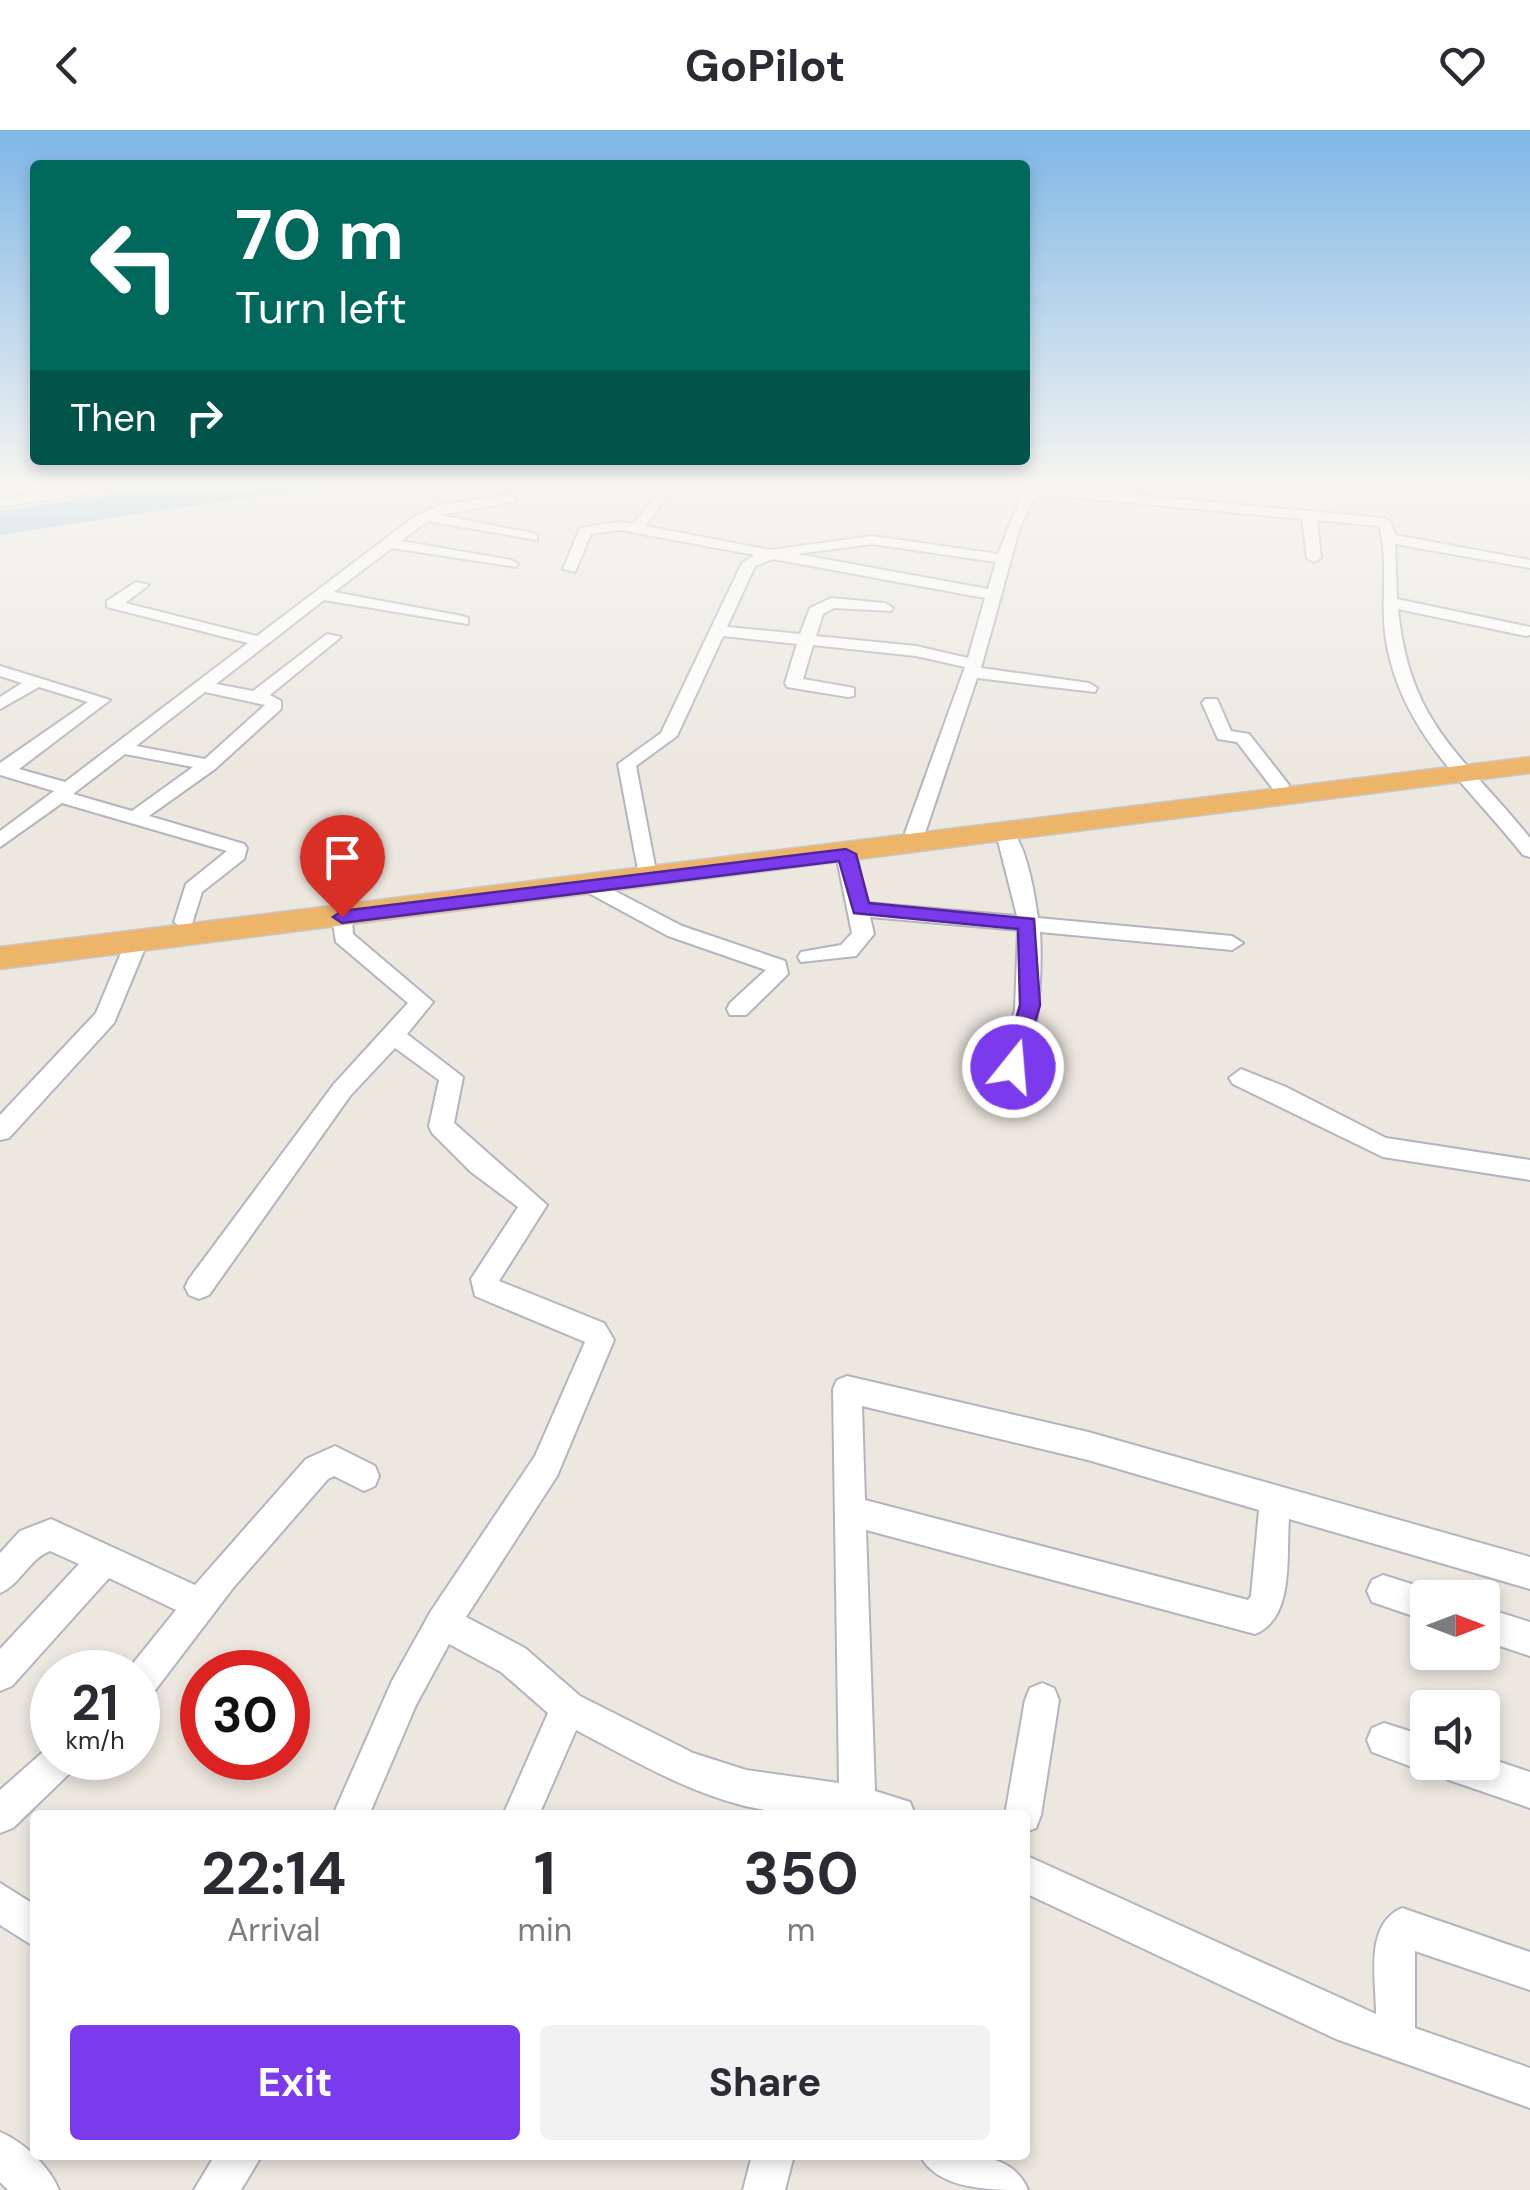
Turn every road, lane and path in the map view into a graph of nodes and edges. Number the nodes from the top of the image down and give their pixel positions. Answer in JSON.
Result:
{"nodes":[{"id":1,"x":342,"y":580,"type":"edge"},
{"id":2,"x":741,"y":580,"type":"edge"},
{"id":3,"x":917,"y":580,"type":"edge"},
{"id":4,"x":998,"y":580,"type":"edge"},
{"id":5,"x":1389,"y":580,"type":"edge"},
{"id":6,"x":141,"y":585,"type":"dead end"},
{"id":7,"x":323,"y":595,"type":"junction"},
{"id":8,"x":994,"y":595,"type":"junction"},
{"id":9,"x":1389,"y":602,"type":"junction"},
{"id":10,"x":885,"y":608,"type":"dead end"},
{"id":11,"x":462,"y":621,"type":"dead end"},
{"id":12,"x":718,"y":631,"type":"junction"},
{"id":13,"x":1526,"y":631,"type":"dead end"},
{"id":14,"x":333,"y":637,"type":"dead end"},
{"id":15,"x":257,"y":640,"type":"junction"},
{"id":16,"x":806,"y":640,"type":"junction"},
{"id":17,"x":973,"y":668,"type":"junction"},
{"id":18,"x":0,"y":671,"type":"edge"},
{"id":19,"x":37,"y":681,"type":"junction"},
{"id":20,"x":200,"y":686,"type":"junction"},
{"id":21,"x":1089,"y":688,"type":"dead end"},
{"id":22,"x":848,"y":692,"type":"dead end"},
{"id":23,"x":256,"y":697,"type":"junction"},
{"id":24,"x":1212,"y":703,"type":"dead end"},
{"id":25,"x":0,"y":704,"type":"edge"},
{"id":26,"x":120,"y":748,"type":"junction"},
{"id":27,"x":1530,"y":754,"type":"edge"},
{"id":28,"x":209,"y":765,"type":"junction"},
{"id":29,"x":1530,"y":766,"type":"edge"},
{"id":30,"x":1458,"y":768,"type":"junction"},
{"id":31,"x":1,"y":769,"type":"edge"},
{"id":32,"x":1280,"y":784,"type":"junction"},
{"id":33,"x":63,"y":793,"type":"junction"},
{"id":34,"x":135,"y":818,"type":"junction"},
{"id":35,"x":915,"y":833,"type":"junction"},
{"id":36,"x":1006,"y":834,"type":"junction"},
{"id":37,"x":0,"y":841,"type":"edge"},
{"id":38,"x":1530,"y":851,"type":"edge"},
{"id":39,"x":846,"y":854,"type":"junction"},
{"id":40,"x":646,"y":866,"type":"junction"},
{"id":41,"x":592,"y":886,"type":"junction"},
{"id":42,"x":861,"y":909,"type":"junction"},
{"id":43,"x":342,"y":917,"type":"junction"},
{"id":44,"x":184,"y":922,"type":"junction"},
{"id":45,"x":1028,"y":923,"type":"junction"},
{"id":46,"x":137,"y":941,"type":"junction"},
{"id":47,"x":1232,"y":943,"type":"dead end"},
{"id":48,"x":0,"y":944,"type":"edge"},
{"id":49,"x":809,"y":957,"type":"dead end"},
{"id":50,"x":0,"y":958,"type":"edge"},
{"id":51,"x":738,"y":1010,"type":"dead end"},
{"id":52,"x":393,"y":1036,"type":"junction"},
{"id":53,"x":1013,"y":1067,"type":"dead end"},
{"id":54,"x":1242,"y":1078,"type":"dead end"},
{"id":55,"x":0,"y":1131,"type":"edge"},
{"id":56,"x":1530,"y":1170,"type":"edge"},
{"id":57,"x":200,"y":1287,"type":"dead end"},
{"id":58,"x":364,"y":1476,"type":"dead end"},
{"id":59,"x":1274,"y":1497,"type":"junction"},
{"id":60,"x":850,"y":1511,"type":"junction"},
{"id":61,"x":105,"y":1559,"type":"junction"},
{"id":62,"x":1530,"y":1573,"type":"edge"},
{"id":63,"x":0,"y":1576,"type":"edge"},
{"id":64,"x":1383,"y":1590,"type":"dead end"},
{"id":65,"x":1410,"y":1599,"type":"edge"},
{"id":66,"x":199,"y":1604,"type":"junction"},
{"id":67,"x":443,"y":1623,"type":"junction"},
{"id":68,"x":1500,"y":1629,"type":"edge"},
{"id":69,"x":1530,"y":1639,"type":"edge"},
{"id":70,"x":160,"y":1656,"type":"edge"},
{"id":71,"x":0,"y":1674,"type":"edge"},
{"id":72,"x":1042,"y":1700,"type":"dead end"},
{"id":73,"x":568,"y":1708,"type":"junction"},
{"id":74,"x":1384,"y":1740,"type":"dead end"},
{"id":75,"x":1410,"y":1749,"type":"edge"},
{"id":76,"x":37,"y":1780,"type":"edge"},
{"id":77,"x":1500,"y":1780,"type":"edge"},
{"id":78,"x":1530,"y":1790,"type":"edge"},
{"id":79,"x":858,"y":1804,"type":"junction"},
{"id":80,"x":354,"y":1810,"type":"edge"},
{"id":81,"x":524,"y":1810,"type":"edge"},
{"id":82,"x":879,"y":1810,"type":"edge"},
{"id":83,"x":1024,"y":1810,"type":"edge"},
{"id":84,"x":0,"y":1815,"type":"edge"},
{"id":85,"x":1030,"y":1876,"type":"edge"},
{"id":86,"x":0,"y":1902,"type":"edge"},
{"id":87,"x":30,"y":1924,"type":"edge"},
{"id":88,"x":1530,"y":1971,"type":"edge"},
{"id":89,"x":1396,"y":2042,"type":"junction"},
{"id":90,"x":1530,"y":2088,"type":"edge"},
{"id":91,"x":0,"y":2153,"type":"edge"},
{"id":92,"x":238,"y":2160,"type":"edge"},
{"id":93,"x":772,"y":2160,"type":"edge"},
{"id":94,"x":950,"y":2160,"type":"edge"},
{"id":95,"x":38,"y":2190,"type":"edge"},
{"id":96,"x":215,"y":2190,"type":"edge"},
{"id":97,"x":764,"y":2190,"type":"edge"},
{"id":98,"x":1007,"y":2190,"type":"edge"}],
"edges":[{"from":1,"to":7,"type":"street"},
{"from":2,"to":12,"type":"street"},
{"from":3,"to":8,"type":"street"},
{"from":4,"to":8,"type":"street"},
{"from":5,"to":9,"type":"street"},
{"from":6,"to":15,"type":"street"},
{"from":7,"to":11,"type":"street"},
{"from":7,"to":15,"type":"street"},
{"from":8,"to":17,"type":"street"},
{"from":9,"to":13,"type":"street"},
{"from":9,"to":30,"type":"street"},
{"from":10,"to":16,"type":"street"},
{"from":12,"to":16,"type":"street"},
{"from":12,"to":40,"type":"street"},
{"from":14,"to":23,"type":"street"},
{"from":15,"to":20,"type":"street"},
{"from":16,"to":17,"type":"street"},
{"from":16,"to":22,"type":"street"},
{"from":17,"to":21,"type":"street"},
{"from":17,"to":35,"type":"street"},
{"from":18,"to":19,"type":"street"},
{"from":19,"to":25,"type":"street"},
{"from":19,"to":31,"type":"street"},
{"from":20,"to":23,"type":"street"},
{"from":20,"to":26,"type":"street"},
{"from":23,"to":28,"type":"street"},
{"from":24,"to":32,"type":"street"},
{"from":26,"to":28,"type":"street"},
{"from":26,"to":33,"type":"street"},
{"from":27,"to":30,"type":"highway"},
{"from":28,"to":34,"type":"street"},
{"from":29,"to":30,"type":"highway"},
{"from":30,"to":32,"type":"highway"},
{"from":30,"to":36,"type":"highway"},
{"from":30,"to":38,"type":"street"},
{"from":31,"to":33,"type":"street"},
{"from":32,"to":35,"type":"highway"},
{"from":33,"to":34,"type":"street"},
{"from":33,"to":37,"type":"street"},
{"from":34,"to":44,"type":"street"},
{"from":35,"to":40,"type":"highway"},
{"from":36,"to":39,"type":"highway"},
{"from":36,"to":45,"type":"street"},
{"from":39,"to":41,"type":"highway"},
{"from":39,"to":42,"type":"street"},
{"from":40,"to":44,"type":"highway"},
{"from":41,"to":43,"type":"highway"},
{"from":41,"to":51,"type":"street"},
{"from":42,"to":45,"type":"street"},
{"from":42,"to":49,"type":"street"},
{"from":43,"to":46,"type":"highway"},
{"from":43,"to":52,"type":"street"},
{"from":44,"to":48,"type":"highway"},
{"from":45,"to":47,"type":"street"},
{"from":45,"to":53,"type":"street"},
{"from":46,"to":50,"type":"highway"},
{"from":46,"to":55,"type":"street"},
{"from":52,"to":57,"type":"street"},
{"from":52,"to":67,"type":"street"},
{"from":54,"to":56,"type":"street"},
{"from":58,"to":66,"type":"street"},
{"from":59,"to":60,"type":"street"},
{"from":59,"to":60,"type":"street"},
{"from":59,"to":62,"type":"street"},
{"from":60,"to":79,"type":"street"},
{"from":61,"to":63,"type":"street"},
{"from":61,"to":66,"type":"street"},
{"from":61,"to":71,"type":"street"},
{"from":64,"to":65,"type":"street"},
{"from":66,"to":70,"type":"street"},
{"from":67,"to":73,"type":"street"},
{"from":67,"to":80,"type":"street"},
{"from":68,"to":69,"type":"street"},
{"from":72,"to":83,"type":"street"},
{"from":73,"to":79,"type":"street"},
{"from":73,"to":81,"type":"street"},
{"from":74,"to":75,"type":"street"},
{"from":76,"to":84,"type":"street"},
{"from":77,"to":78,"type":"street"},
{"from":79,"to":82,"type":"street"},
{"from":85,"to":89,"type":"street"},
{"from":86,"to":87,"type":"street"},
{"from":88,"to":89,"type":"street"},
{"from":89,"to":90,"type":"street"},
{"from":91,"to":95,"type":"street"},
{"from":92,"to":96,"type":"street"},
{"from":93,"to":97,"type":"street"},
{"from":94,"to":98,"type":"street"}]}
